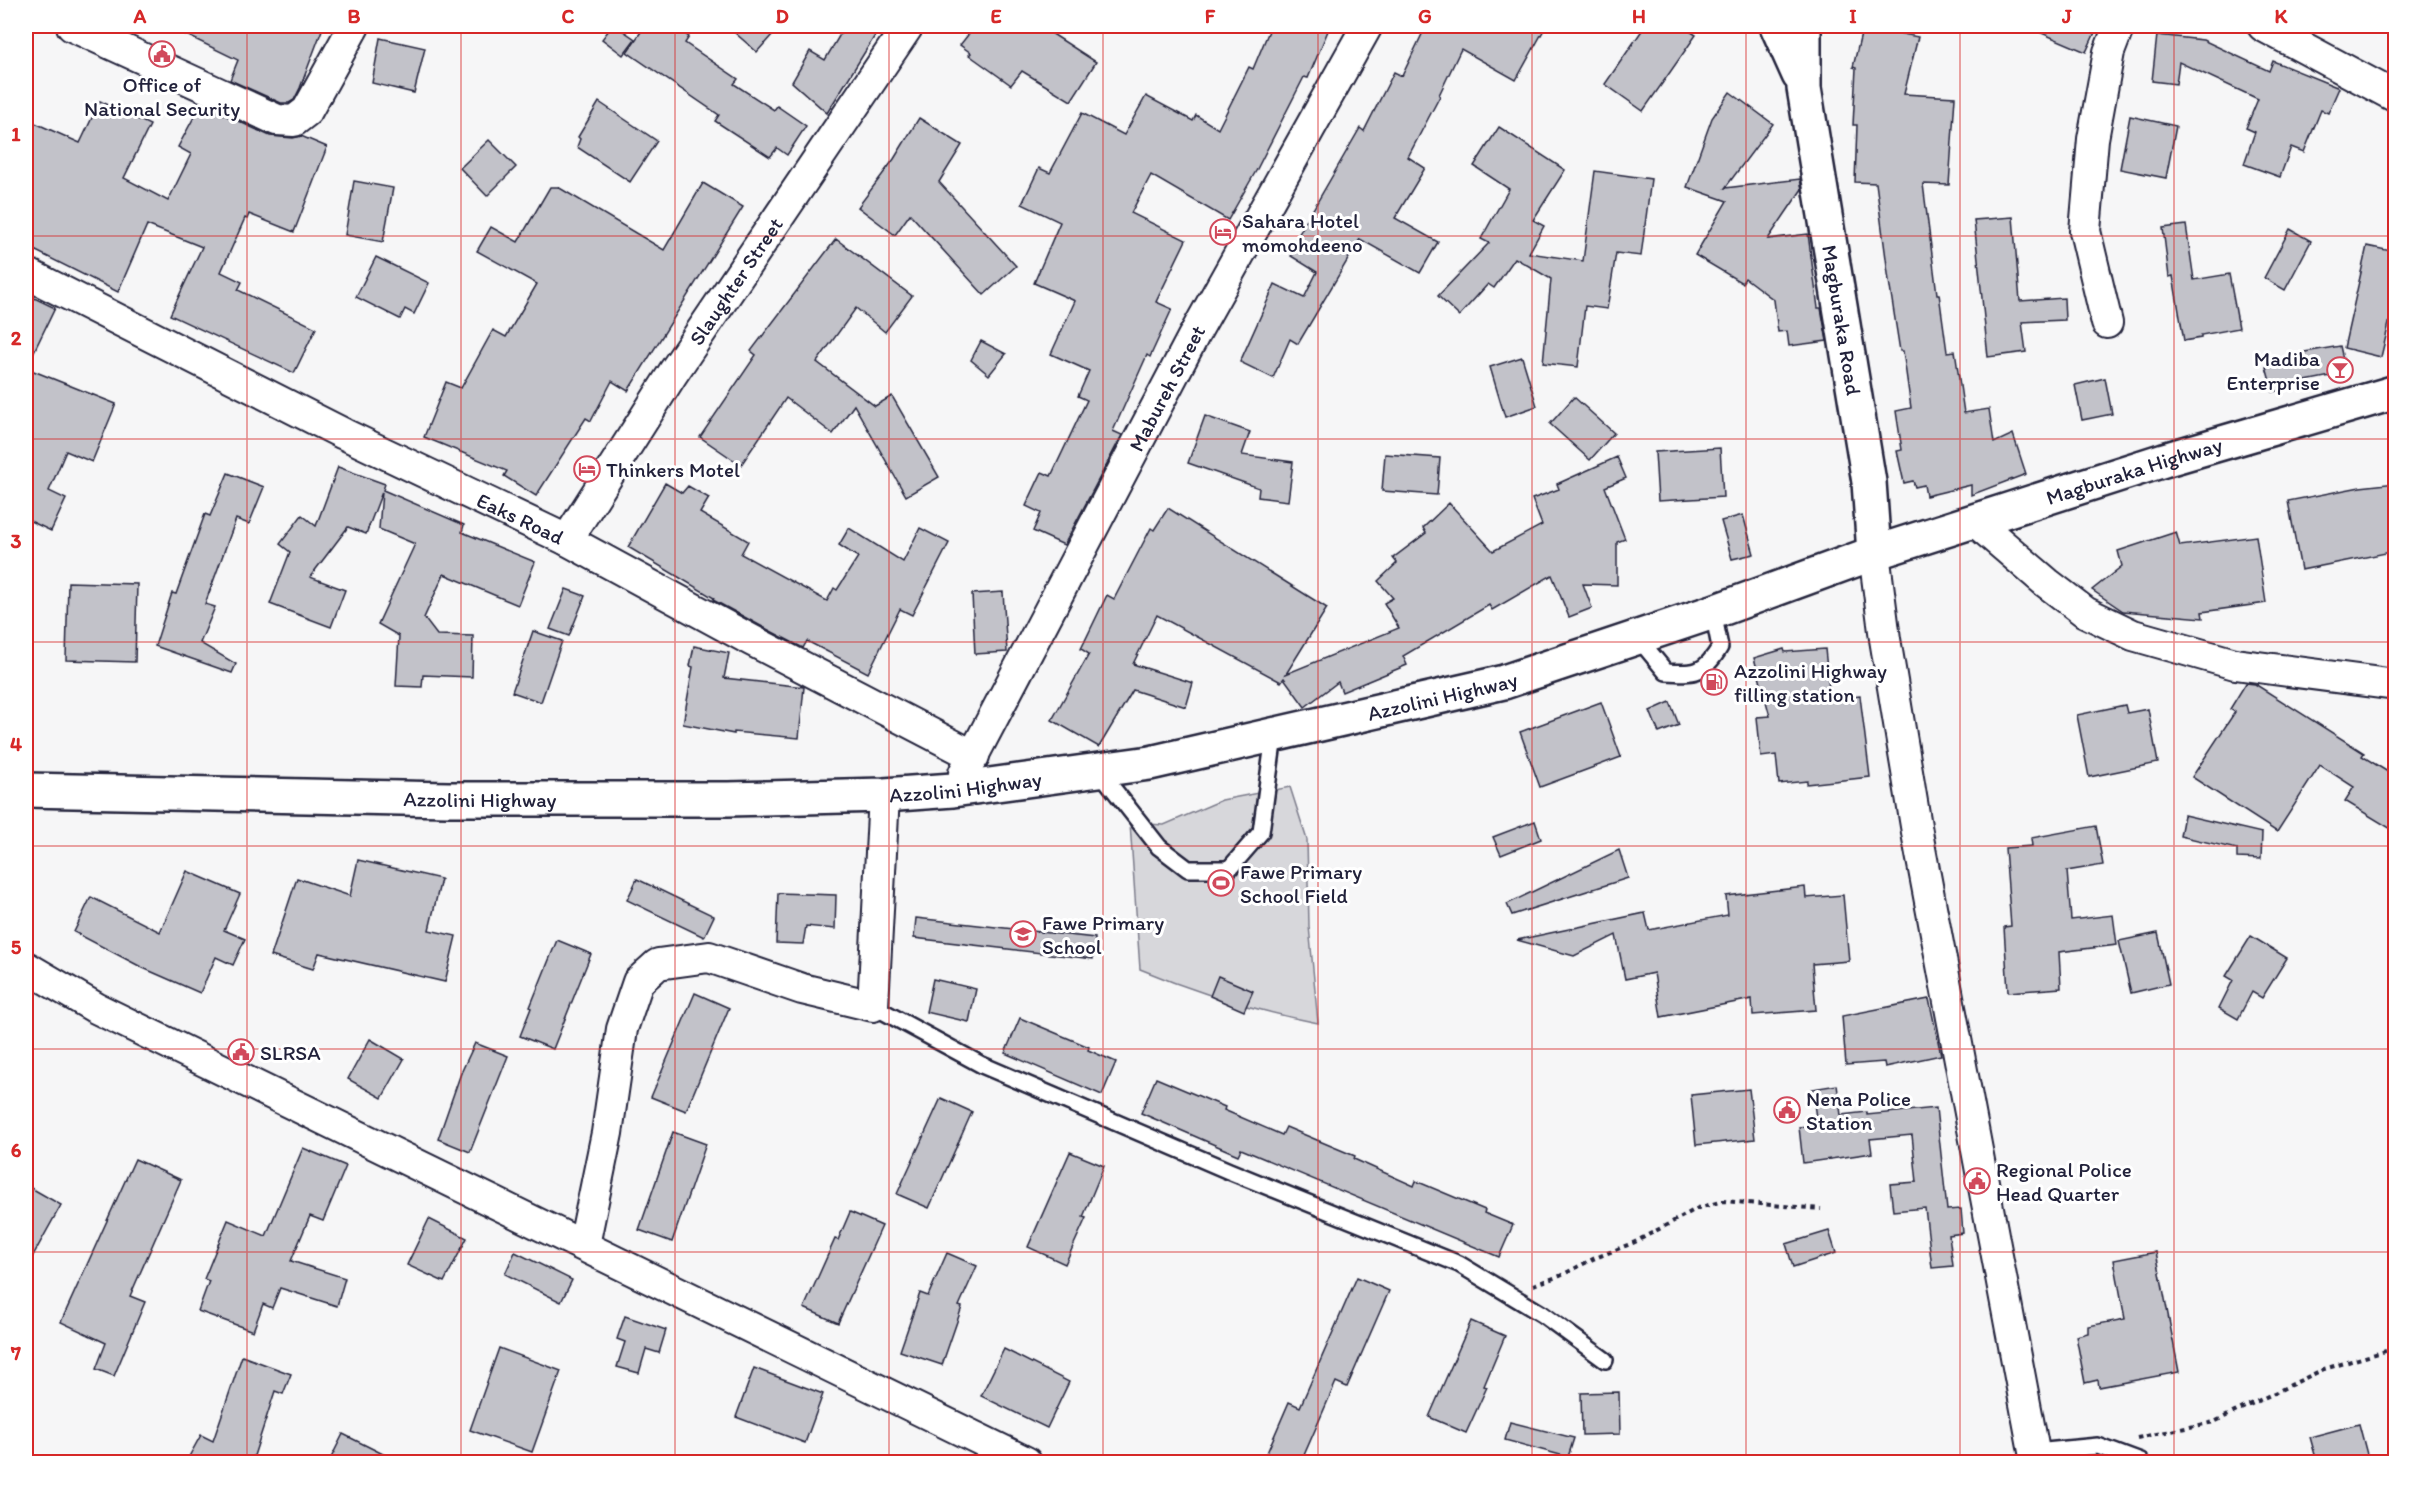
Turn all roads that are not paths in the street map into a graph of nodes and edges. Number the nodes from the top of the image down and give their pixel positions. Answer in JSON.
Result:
{"nodes":[{"id":1,"x":72,"y":26,"type":"edge"},
{"id":2,"x":354,"y":26,"type":"edge"},
{"id":3,"x":908,"y":26,"type":"edge"},
{"id":4,"x":1367,"y":26,"type":"edge"},
{"id":5,"x":1777,"y":26,"type":"edge"},
{"id":6,"x":1804,"y":26,"type":"edge"},
{"id":7,"x":2119,"y":26,"type":"edge"},
{"id":8,"x":2263,"y":26,"type":"edge"},
{"id":9,"x":1804,"y":88,"type":"junction"},
{"id":10,"x":2396,"y":97,"type":"edge"},
{"id":11,"x":26,"y":273,"type":"edge"},
{"id":12,"x":2107,"y":323,"type":"dead end"},
{"id":13,"x":2396,"y":392,"type":"edge"},
{"id":14,"x":1976,"y":522,"type":"junction"},
{"id":15,"x":567,"y":540,"type":"junction"},
{"id":16,"x":1874,"y":553,"type":"junction"},
{"id":17,"x":1713,"y":612,"type":"junction"},
{"id":18,"x":1638,"y":638,"type":"junction"},
{"id":19,"x":2396,"y":685,"type":"edge"},
{"id":20,"x":1274,"y":736,"type":"junction"},
{"id":21,"x":974,"y":756,"type":"junction"},
{"id":22,"x":1100,"y":772,"type":"junction"},
{"id":23,"x":26,"y":790,"type":"edge"},
{"id":24,"x":953,"y":790,"type":"junction"},
{"id":25,"x":884,"y":795,"type":"junction"},
{"id":26,"x":26,"y":967,"type":"edge"},
{"id":27,"x":873,"y":1006,"type":"junction"},
{"id":28,"x":584,"y":1245,"type":"junction"},
{"id":29,"x":1605,"y":1360,"type":"dead end"},
{"id":30,"x":2035,"y":1457,"type":"edge"},
{"id":31,"x":1007,"y":1458,"type":"edge"},
{"id":32,"x":2141,"y":1462,"type":"edge"}],
"edges":[{"from":1,"to":2,"type":"street"},
{"from":3,"to":15,"type":"street","name":"Slaughter Street"},
{"from":4,"to":21,"type":"street","name":"Mabureh Street"},
{"from":5,"to":9,"type":"main road","name":"Magburaka Road"},
{"from":6,"to":9,"type":"main road","name":"Magburaka Road"},
{"from":7,"to":12,"type":"street"},
{"from":8,"to":10,"type":"street"},
{"from":9,"to":16,"type":"main road","name":"Magburaka Road"},
{"from":11,"to":15,"type":"street","name":"Eaks Road"},
{"from":13,"to":14,"type":"main road","name":"Magburaka Highway"},
{"from":14,"to":16,"type":"main road","name":"Magburaka Highway"},
{"from":14,"to":19,"type":"street"},
{"from":15,"to":21,"type":"street","name":"Eaks Road"},
{"from":16,"to":17,"type":"main road","name":"Azzolini Highway"},
{"from":16,"to":30,"type":"street"},
{"from":17,"to":18,"type":"main road","name":"Azzolini Highway"},
{"from":17,"to":18,"type":"lane"},
{"from":18,"to":20,"type":"main road","name":"Azzolini Highway"},
{"from":20,"to":22,"type":"main road","name":"Azzolini Highway"},
{"from":20,"to":22,"type":"lane"},
{"from":21,"to":24,"type":"street"},
{"from":22,"to":24,"type":"main road","name":"Azzolini Highway"},
{"from":23,"to":25,"type":"main road","name":"Azzolini Highway"},
{"from":24,"to":25,"type":"main road","name":"Azzolini Highway"},
{"from":25,"to":27,"type":"street"},
{"from":26,"to":28,"type":"street"},
{"from":27,"to":28,"type":"street"},
{"from":27,"to":29,"type":"lane"},
{"from":28,"to":31,"type":"street"},
{"from":30,"to":32,"type":"lane"}]}
